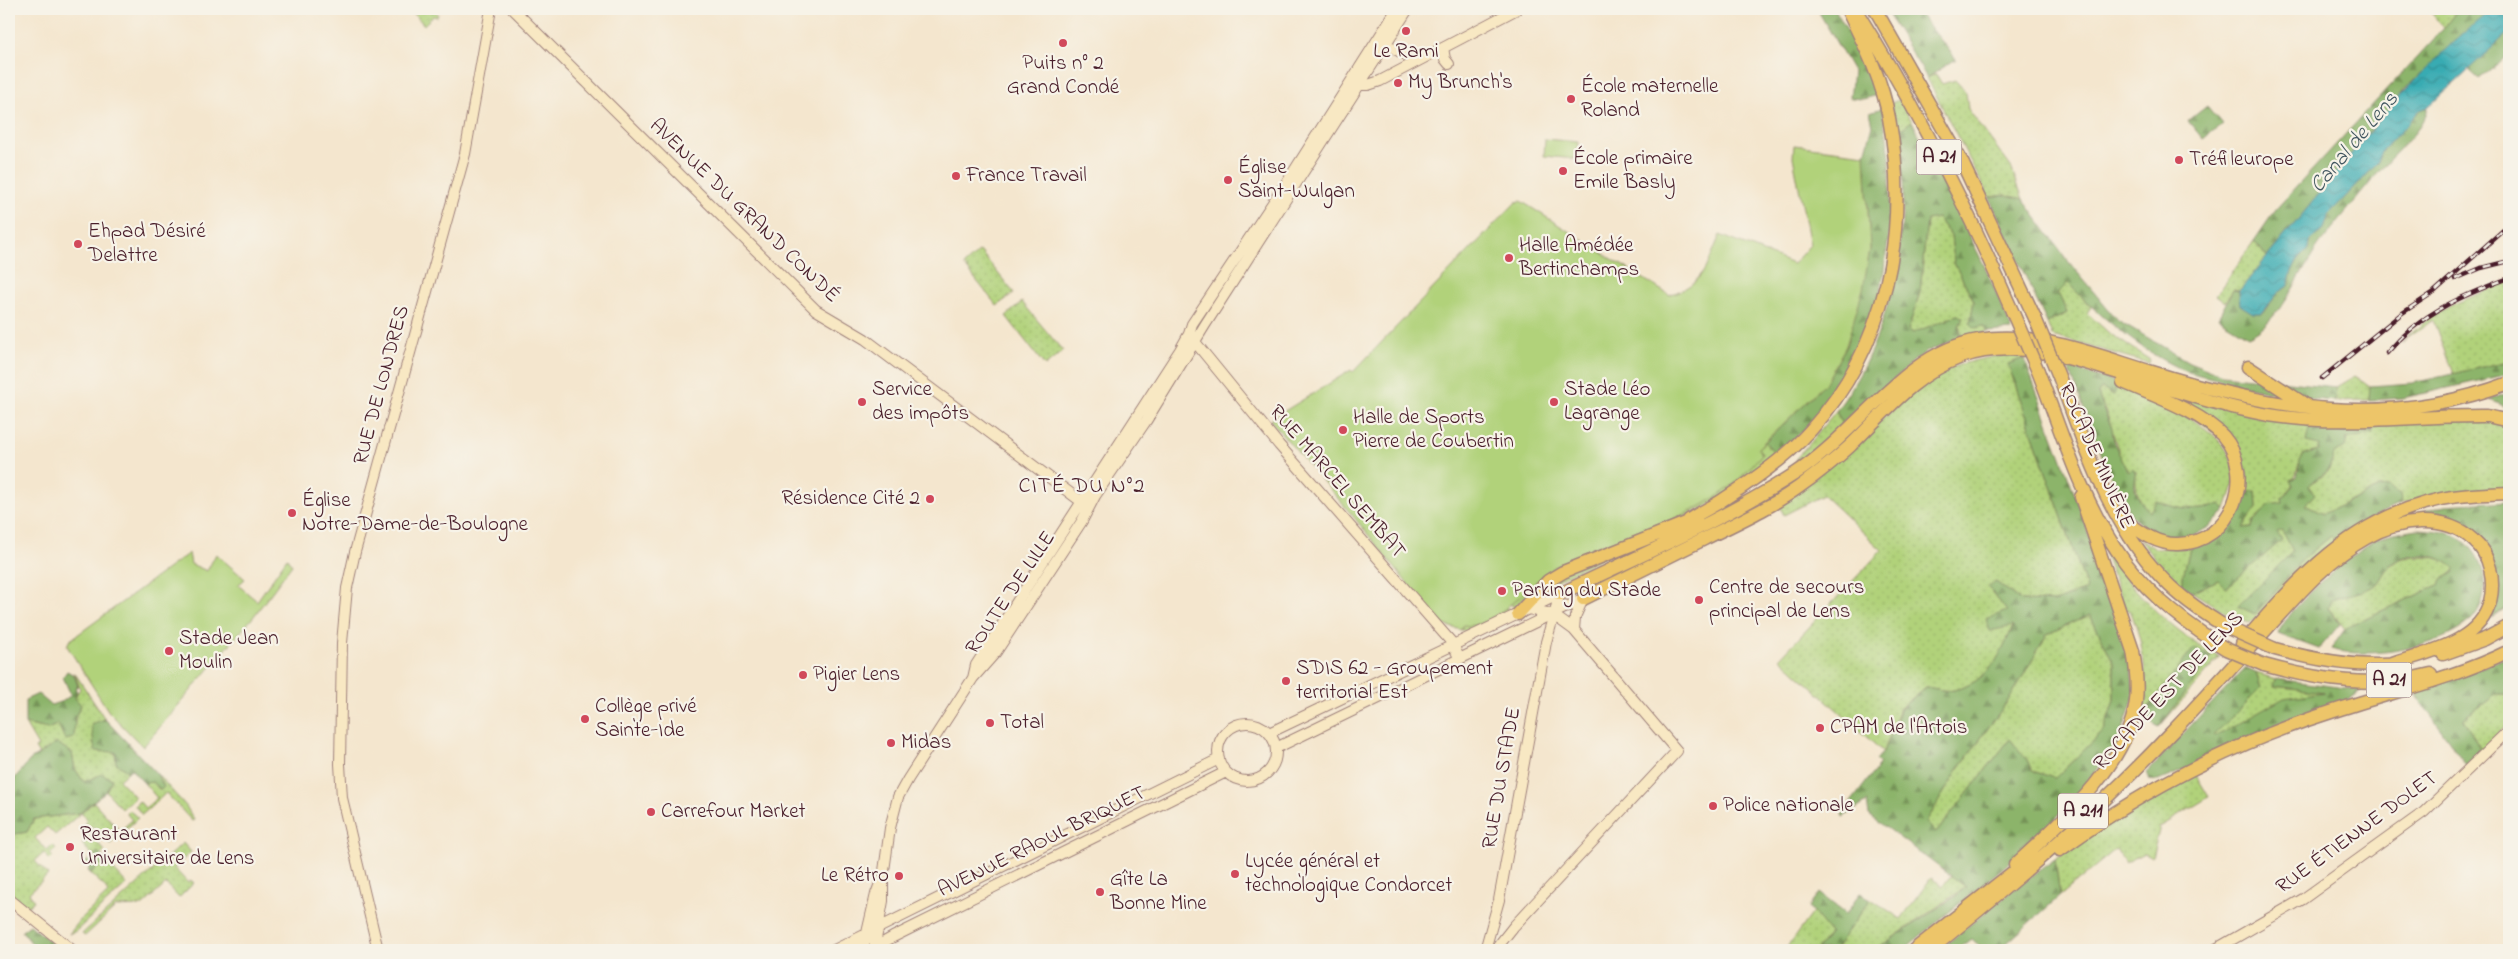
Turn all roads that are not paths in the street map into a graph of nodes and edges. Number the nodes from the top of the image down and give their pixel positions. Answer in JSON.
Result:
{"nodes":[{"id":1,"x":491,"y":9,"type":"edge"},
{"id":2,"x":513,"y":9,"type":"edge"},
{"id":3,"x":1397,"y":9,"type":"edge"},
{"id":4,"x":1408,"y":9,"type":"edge"},
{"id":5,"x":1517,"y":9,"type":"edge"},
{"id":6,"x":1847,"y":9,"type":"edge"},
{"id":7,"x":1855,"y":9,"type":"edge"},
{"id":8,"x":1875,"y":9,"type":"edge"},
{"id":9,"x":1381,"y":41,"type":"junction"},
{"id":10,"x":1443,"y":48,"type":"junction"},
{"id":11,"x":1419,"y":60,"type":"junction"},
{"id":12,"x":1449,"y":64,"type":"dead end"},
{"id":13,"x":1356,"y":72,"type":"junction"},
{"id":14,"x":1360,"y":85,"type":"junction"},
{"id":15,"x":1192,"y":338,"type":"junction"},
{"id":16,"x":2072,"y":360,"type":"junction"},
{"id":17,"x":2248,"y":367,"type":"dead end"},
{"id":18,"x":2509,"y":383,"type":"edge"},
{"id":19,"x":2310,"y":408,"type":"junction"},
{"id":20,"x":2509,"y":421,"type":"edge"},
{"id":21,"x":2085,"y":490,"type":"junction"},
{"id":22,"x":2509,"y":493,"type":"edge"},
{"id":23,"x":1760,"y":496,"type":"junction"},
{"id":24,"x":1086,"y":504,"type":"junction"},
{"id":25,"x":2117,"y":516,"type":"junction"},
{"id":26,"x":1688,"y":520,"type":"junction"},
{"id":27,"x":2337,"y":553,"type":"junction"},
{"id":28,"x":1582,"y":564,"type":"junction"},
{"id":29,"x":1560,"y":594,"type":"junction"},
{"id":30,"x":1583,"y":599,"type":"junction"},
{"id":31,"x":1523,"y":611,"type":"junction"},
{"id":32,"x":1552,"y":614,"type":"junction"},
{"id":33,"x":2509,"y":626,"type":"edge"},
{"id":34,"x":1574,"y":630,"type":"junction"},
{"id":35,"x":2509,"y":643,"type":"edge"},
{"id":36,"x":1453,"y":644,"type":"junction"},
{"id":37,"x":2509,"y":651,"type":"edge"},
{"id":38,"x":1459,"y":658,"type":"junction"},
{"id":39,"x":2390,"y":665,"type":"junction"},
{"id":40,"x":2509,"y":730,"type":"edge"},
{"id":41,"x":1269,"y":733,"type":"junction"},
{"id":42,"x":1276,"y":748,"type":"junction"},
{"id":43,"x":1219,"y":759,"type":"junction"},
{"id":44,"x":1226,"y":772,"type":"junction"},
{"id":45,"x":883,"y":878,"type":"junction"},
{"id":46,"x":2013,"y":883,"type":"junction"},
{"id":47,"x":1986,"y":892,"type":"junction"},
{"id":48,"x":9,"y":899,"type":"edge"},
{"id":49,"x":1495,"y":918,"type":"junction"},
{"id":50,"x":1514,"y":926,"type":"junction"},
{"id":51,"x":878,"y":928,"type":"junction"},
{"id":52,"x":1504,"y":938,"type":"junction"},
{"id":53,"x":869,"y":946,"type":"edge"},
{"id":54,"x":72,"y":950,"type":"edge"},
{"id":55,"x":378,"y":950,"type":"edge"},
{"id":56,"x":834,"y":950,"type":"edge"},
{"id":57,"x":853,"y":950,"type":"edge"},
{"id":58,"x":1488,"y":950,"type":"edge"},
{"id":59,"x":1914,"y":950,"type":"edge"},
{"id":60,"x":1930,"y":950,"type":"edge"},
{"id":61,"x":2214,"y":950,"type":"edge"}],
"edges":[{"from":1,"to":55,"type":"main road","name":"RUE DE LONDRES"},
{"from":2,"to":24,"type":"main road","name":"AVENUE DU GRAND CONDÉ"},
{"from":3,"to":9,"type":"main road","name":"ROUTE DE LILLE"},
{"from":4,"to":9,"type":"main road","name":"ROUTE DE LILLE"},
{"from":5,"to":10,"type":"main road"},
{"from":6,"to":26,"type":"highway"},
{"from":7,"to":21,"type":"highway","name":"ROCADE MINIÈRE","number":"A 21","bridge":true},
{"from":8,"to":25,"type":"highway","name":"ROCADE MINIÈRE","number":"A 21","bridge":true},
{"from":9,"to":11,"type":"main road"},
{"from":9,"to":13,"type":"main road","name":"ROUTE DE LILLE"},
{"from":9,"to":14,"type":"main road","name":"ROUTE DE LILLE"},
{"from":10,"to":11,"type":"main road"},
{"from":10,"to":12,"type":"main road"},
{"from":11,"to":14,"type":"main road"},
{"from":13,"to":14,"type":"main road"},
{"from":13,"to":15,"type":"main road","name":"ROUTE DE LILLE"},
{"from":14,"to":15,"type":"main road","name":"ROUTE DE LILLE"},
{"from":15,"to":24,"type":"main road","name":"ROUTE DE LILLE"},
{"from":15,"to":36,"type":"main road","name":"RUE MARCEL SEMBAT"},
{"from":16,"to":20,"type":"highway"},
{"from":16,"to":25,"type":"highway"},
{"from":16,"to":30,"type":"highway"},
{"from":17,"to":19,"type":"highway"},
{"from":18,"to":19,"type":"highway"},
{"from":19,"to":23,"type":"highway"},
{"from":21,"to":35,"type":"highway","name":"ROCADE MINIÈRE","number":"A 21","bridge":true},
{"from":21,"to":47,"type":"highway"},
{"from":22,"to":27,"type":"highway"},
{"from":23,"to":26,"type":"highway"},
{"from":23,"to":29,"type":"highway"},
{"from":24,"to":45,"type":"main road","name":"ROUTE DE LILLE"},
{"from":25,"to":39,"type":"highway","name":"ROCADE MINIÈRE","number":"A 21","bridge":true},
{"from":26,"to":28,"type":"highway"},
{"from":27,"to":39,"type":"highway"},
{"from":27,"to":46,"type":"highway","name":"ROCADE EST DE LENS","number":"A 211"},
{"from":27,"to":47,"type":"highway","name":"ROCADE EST DE LENS","number":"A 211"},
{"from":28,"to":29,"type":"highway"},
{"from":28,"to":31,"type":"highway"},
{"from":29,"to":31,"type":"main road"},
{"from":29,"to":32,"type":"main road","name":"RUE DU STADE"},
{"from":30,"to":32,"type":"main road"},
{"from":30,"to":34,"type":"main road"},
{"from":31,"to":32,"type":"main road"},
{"from":31,"to":36,"type":"main road"},
{"from":32,"to":34,"type":"main road"},
{"from":32,"to":38,"type":"main road"},
{"from":32,"to":49,"type":"main road","name":"RUE DU STADE"},
{"from":33,"to":39,"type":"highway","name":"ROCADE MINIÈRE","number":"A 21"},
{"from":34,"to":50,"type":"main road"},
{"from":36,"to":38,"type":"main road"},
{"from":36,"to":41,"type":"main road"},
{"from":37,"to":46,"type":"highway"},
{"from":38,"to":42,"type":"main road"},
{"from":40,"to":61,"type":"main road","name":"RUE ÉTIENNE DOLET"},
{"from":41,"to":42,"type":"main road"},
{"from":41,"to":43,"type":"main road"},
{"from":42,"to":44,"type":"main road"},
{"from":43,"to":44,"type":"main road"},
{"from":43,"to":51,"type":"main road","name":"AVENUE RAOUL BRIQUET"},
{"from":44,"to":53,"type":"main road","name":"AVENUE RAOUL BRIQUET"},
{"from":45,"to":51,"type":"main road"},
{"from":45,"to":53,"type":"main road"},
{"from":46,"to":60,"type":"highway","name":"ROCADE EST DE LENS","number":"A 211"},
{"from":47,"to":59,"type":"highway","name":"ROCADE EST DE LENS","number":"A 211"},
{"from":48,"to":54,"type":"main road"},
{"from":49,"to":50,"type":"main road"},
{"from":49,"to":52,"type":"main road"},
{"from":49,"to":58,"type":"main road","name":"RUE DU STADE"},
{"from":50,"to":52,"type":"main road"},
{"from":51,"to":53,"type":"main road"},
{"from":51,"to":53,"type":"main road","name":"AVENUE RAOUL BRIQUET"},
{"from":52,"to":58,"type":"main road"},
{"from":53,"to":56,"type":"main road"},
{"from":53,"to":57,"type":"main road"}]}
